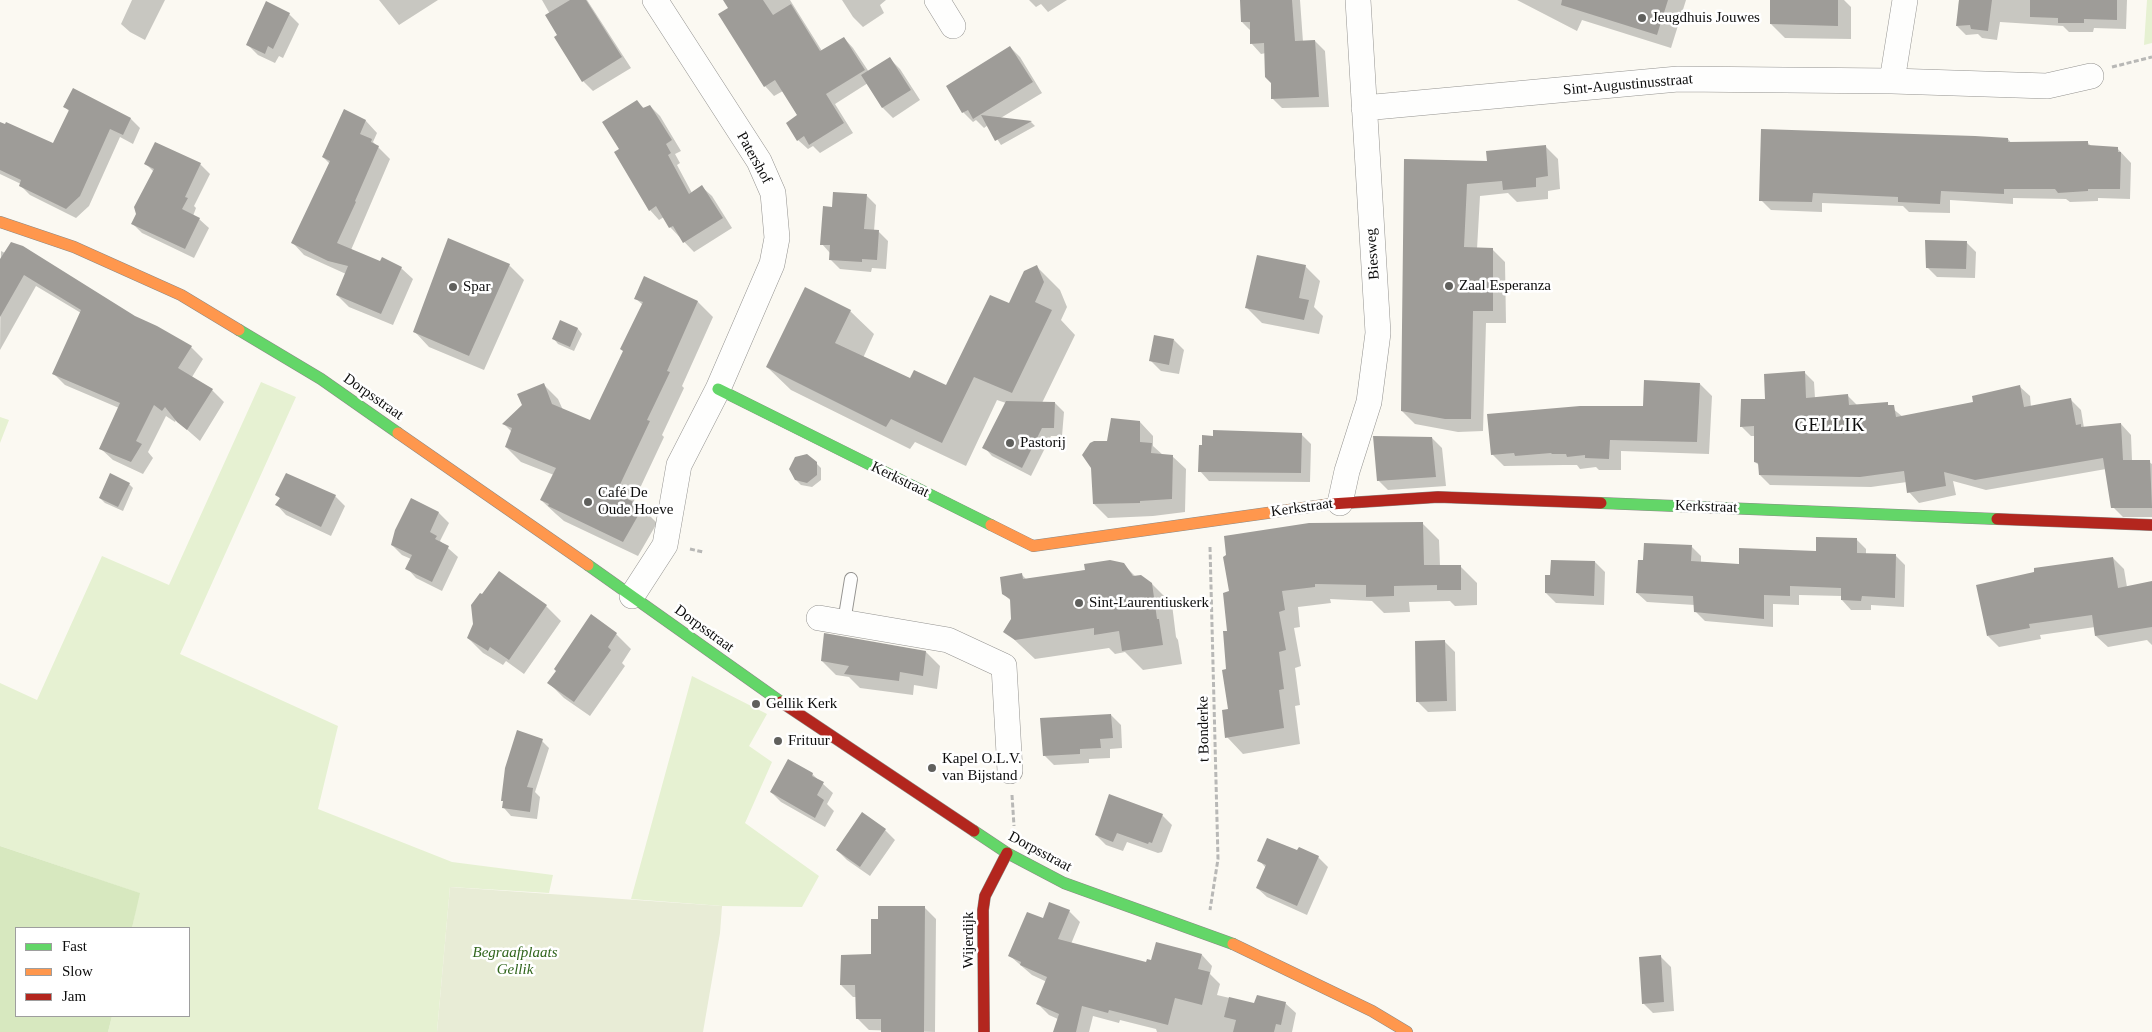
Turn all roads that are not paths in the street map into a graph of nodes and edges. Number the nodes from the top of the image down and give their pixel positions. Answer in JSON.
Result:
{"nodes":[{"id":1,"x":655,"y":0,"type":"edge"},
{"id":2,"x":937,"y":0,"type":"edge"},
{"id":3,"x":1358,"y":0,"type":"edge"},
{"id":4,"x":1905,"y":0,"type":"edge"},
{"id":5,"x":953,"y":26,"type":"dead end"},
{"id":6,"x":2091,"y":76,"type":"road end"},
{"id":7,"x":1892,"y":81,"type":"junction"},
{"id":8,"x":1364,"y":108,"type":"junction"},
{"id":9,"x":0,"y":222,"type":"edge"},
{"id":10,"x":718,"y":389,"type":"junction"},
{"id":11,"x":1340,"y":503,"type":"junction"},
{"id":12,"x":2152,"y":524,"type":"edge"},
{"id":13,"x":851,"y":579,"type":"dead end"},
{"id":14,"x":632,"y":596,"type":"junction"},
{"id":15,"x":819,"y":618,"type":"dead end"},
{"id":16,"x":844,"y":622,"type":"junction"},
{"id":17,"x":1010,"y":770,"type":"road end"},
{"id":18,"x":1007,"y":853,"type":"junction"},
{"id":19,"x":984,"y":1032,"type":"edge"},
{"id":20,"x":1407,"y":1032,"type":"edge"}],
"edges":[{"from":1,"to":10,"type":"street","name":"Patershof"},
{"from":2,"to":5,"type":"street"},
{"from":3,"to":8,"type":"street","name":"Biesweg"},
{"from":4,"to":7,"type":"street"},
{"from":6,"to":7,"type":"street","name":"Sint-Augustinusstraat"},
{"from":7,"to":8,"type":"street","name":"Sint-Augustinusstraat"},
{"from":8,"to":11,"type":"street","name":"Biesweg"},
{"from":9,"to":14,"type":"street","name":"Dorpsstraat"},
{"from":10,"to":11,"type":"street","name":"Kerkstraat"},
{"from":10,"to":14,"type":"street"},
{"from":11,"to":12,"type":"street","name":"Kerkstraat"},
{"from":13,"to":16,"type":"lane"},
{"from":14,"to":18,"type":"street","name":"Dorpsstraat"},
{"from":15,"to":16,"type":"street"},
{"from":16,"to":17,"type":"street"},
{"from":18,"to":19,"type":"street","name":"Wijerdijk"},
{"from":18,"to":20,"type":"street","name":"Dorpsstraat"}]}
